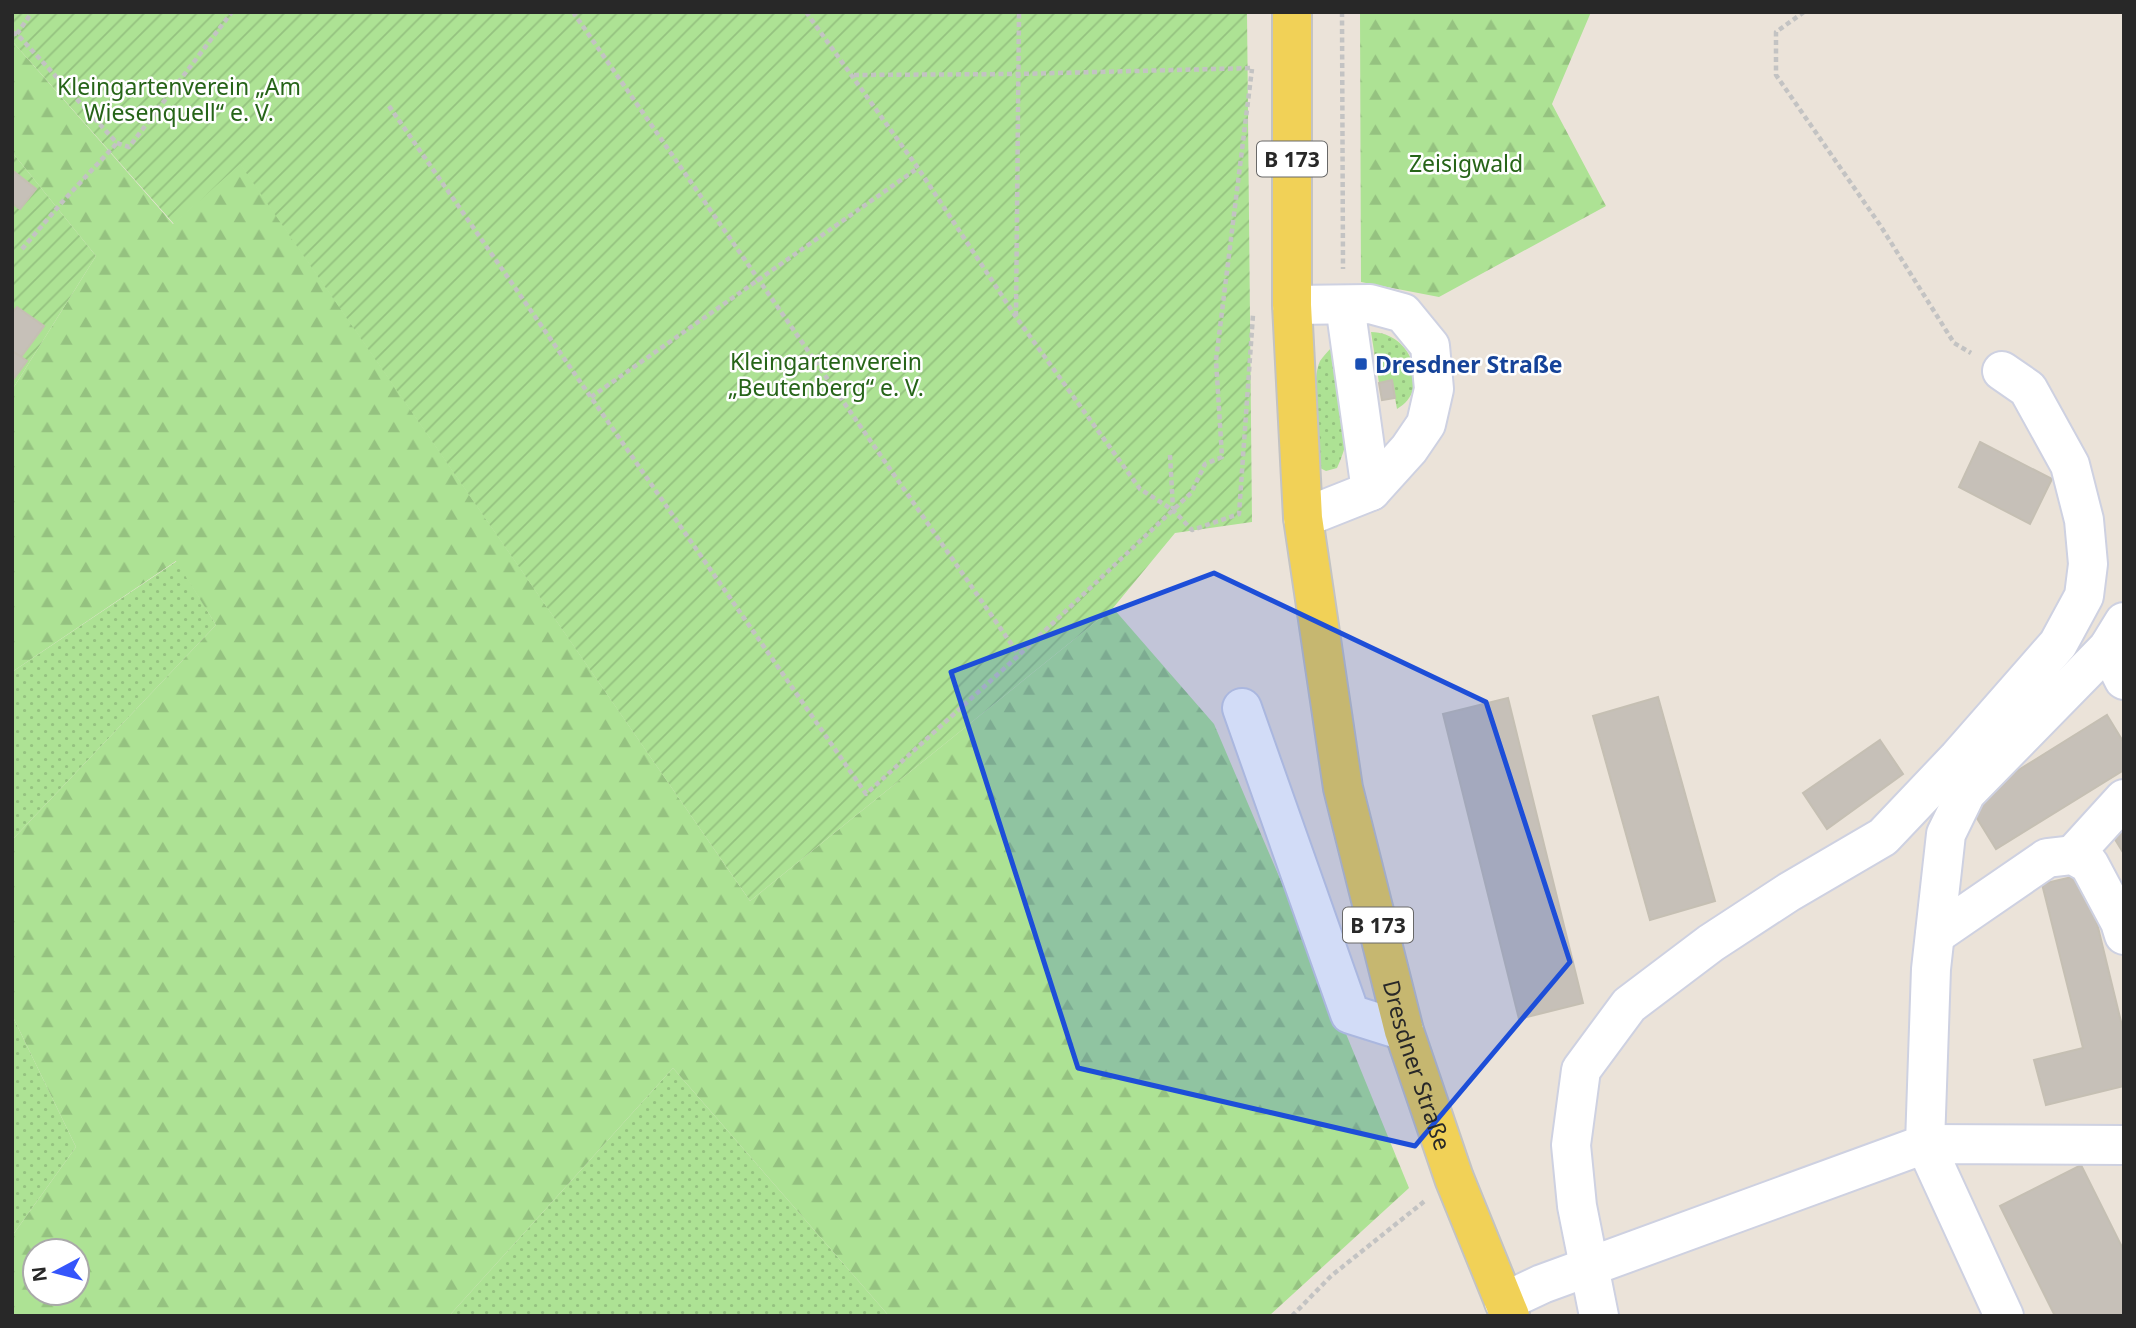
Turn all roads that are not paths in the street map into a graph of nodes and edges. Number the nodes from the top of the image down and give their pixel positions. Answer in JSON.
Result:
{"nodes":[{"id":1,"x":1292,"y":12,"type":"edge"},
{"id":2,"x":1292,"y":305,"type":"junction"},
{"id":3,"x":1345,"y":305,"type":"junction"},
{"id":4,"x":2002,"y":371,"type":"road end"},
{"id":5,"x":1371,"y":491,"type":"junction"},
{"id":6,"x":1303,"y":518,"type":"junction"},
{"id":7,"x":2119,"y":650,"type":"edge"},
{"id":8,"x":1242,"y":708,"type":"dead end"},
{"id":9,"x":2124,"y":799,"type":"edge"},
{"id":10,"x":2073,"y":855,"type":"junction"},
{"id":11,"x":1935,"y":935,"type":"junction"},
{"id":12,"x":2124,"y":935,"type":"edge"},
{"id":13,"x":1404,"y":1031,"type":"junction"},
{"id":14,"x":1925,"y":1144,"type":"junction"},
{"id":15,"x":2124,"y":1145,"type":"edge"},
{"id":16,"x":1590,"y":1268,"type":"junction"},
{"id":17,"x":1507,"y":1309,"type":"edge"},
{"id":18,"x":1599,"y":1316,"type":"edge"},
{"id":19,"x":2004,"y":1316,"type":"edge"}],
"edges":[{"from":1,"to":2,"type":"main road","name":"Dresdner Straße","number":"B 173"},
{"from":2,"to":3,"type":"lane"},
{"from":2,"to":6,"type":"main road","name":"Dresdner Straße","number":"B 173"},
{"from":3,"to":5,"type":"lane"},
{"from":3,"to":5,"type":"lane"},
{"from":4,"to":16,"type":"lane"},
{"from":5,"to":6,"type":"lane"},
{"from":6,"to":13,"type":"main road","name":"Dresdner Straße","number":"B 173"},
{"from":7,"to":11,"type":"lane"},
{"from":8,"to":13,"type":"lane"},
{"from":9,"to":10,"type":"lane"},
{"from":10,"to":11,"type":"lane"},
{"from":10,"to":12,"type":"lane"},
{"from":11,"to":14,"type":"lane"},
{"from":13,"to":17,"type":"main road","name":"Dresdner Straße","number":"B 173"},
{"from":14,"to":15,"type":"lane"},
{"from":14,"to":16,"type":"lane"},
{"from":14,"to":19,"type":"lane"},
{"from":16,"to":17,"type":"lane"},
{"from":16,"to":18,"type":"lane"}]}
